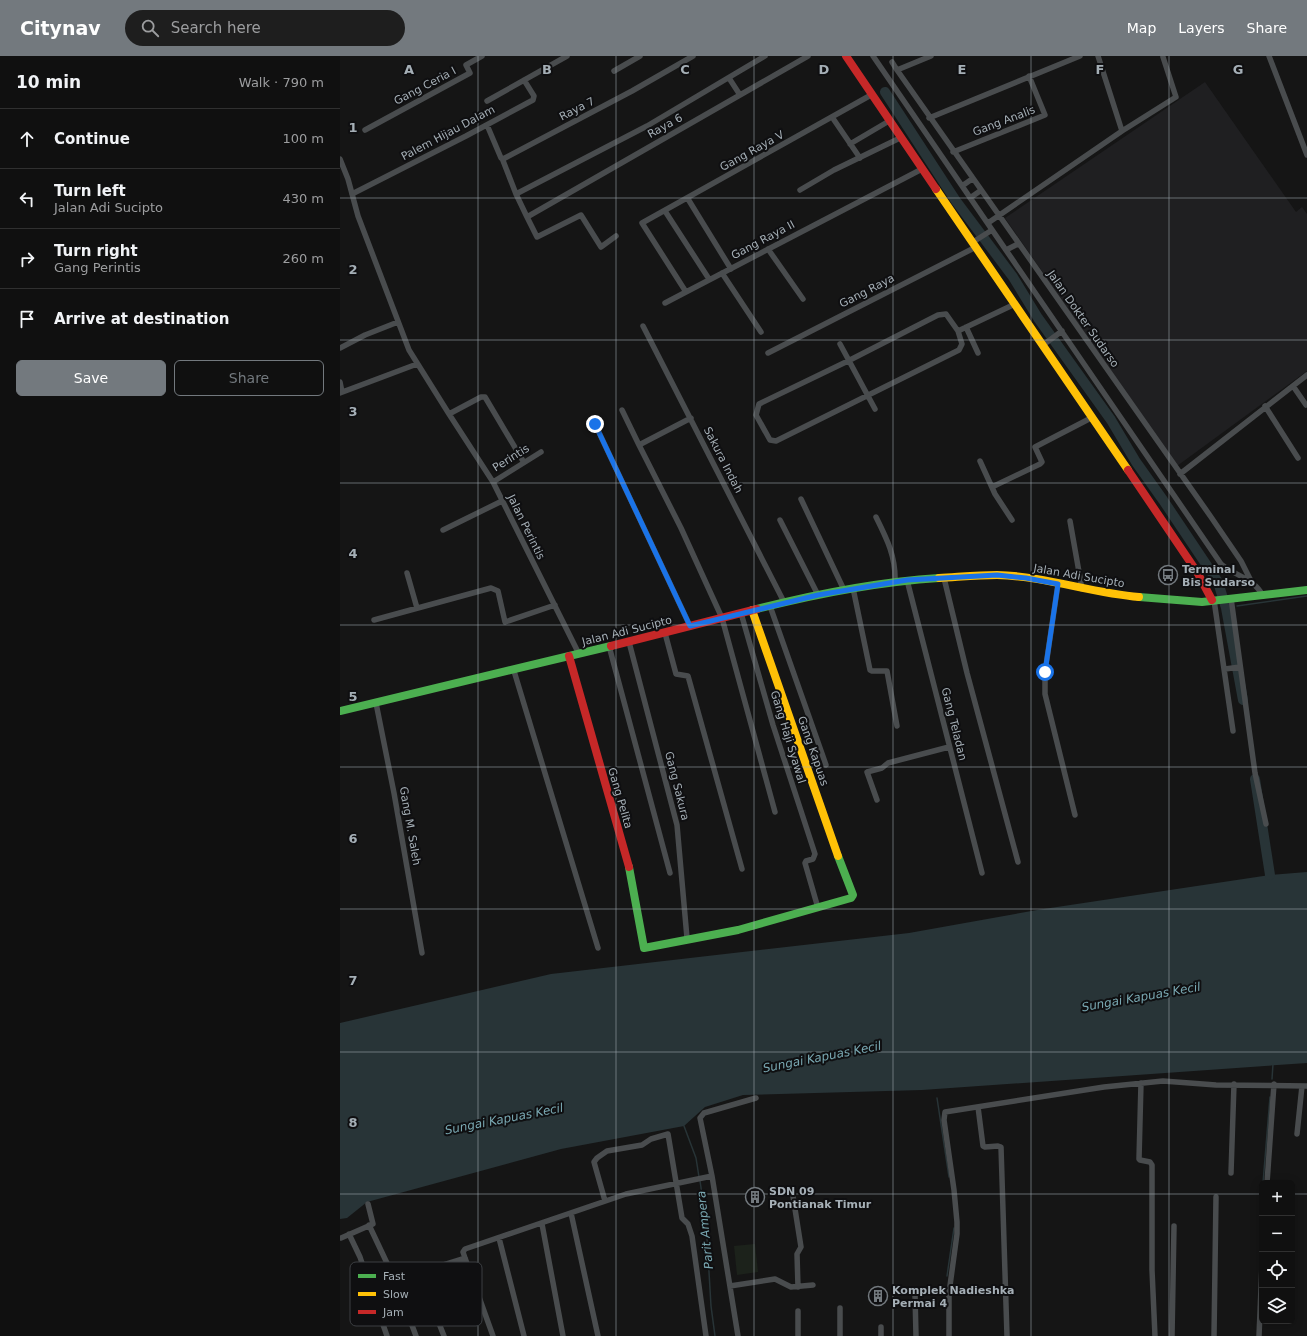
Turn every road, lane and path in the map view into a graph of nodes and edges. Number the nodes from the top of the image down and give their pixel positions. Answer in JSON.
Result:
{"nodes":[{"id":1,"x":482,"y":56,"type":"edge"},
{"id":2,"x":567,"y":56,"type":"edge"},
{"id":3,"x":693,"y":56,"type":"edge"},
{"id":4,"x":765,"y":56,"type":"edge"},
{"id":5,"x":808,"y":56,"type":"edge"},
{"id":6,"x":846,"y":56,"type":"edge"},
{"id":7,"x":873,"y":56,"type":"edge"},
{"id":8,"x":931,"y":56,"type":"edge"},
{"id":9,"x":1080,"y":56,"type":"edge"},
{"id":10,"x":1098,"y":56,"type":"edge"},
{"id":11,"x":1269,"y":56,"type":"edge"},
{"id":12,"x":639,"y":57,"type":"edge"},
{"id":13,"x":1163,"y":57,"type":"edge"},
{"id":14,"x":892,"y":62,"type":"dead end"},
{"id":15,"x":897,"y":70,"type":"junction"},
{"id":16,"x":614,"y":71,"type":"dead end"},
{"id":17,"x":1029,"y":76,"type":"junction"},
{"id":18,"x":729,"y":78,"type":"junction"},
{"id":19,"x":524,"y":80,"type":"junction"},
{"id":20,"x":740,"y":95,"type":"junction"},
{"id":21,"x":871,"y":95,"type":"junction"},
{"id":22,"x":487,"y":101,"type":"dead end"},
{"id":23,"x":832,"y":117,"type":"junction"},
{"id":24,"x":929,"y":118,"type":"junction"},
{"id":25,"x":889,"y":121,"type":"junction"},
{"id":26,"x":487,"y":125,"type":"junction"},
{"id":27,"x":365,"y":130,"type":"dead end"},
{"id":28,"x":1122,"y":131,"type":"junction"},
{"id":29,"x":900,"y":138,"type":"junction"},
{"id":30,"x":850,"y":144,"type":"junction"},
{"id":31,"x":953,"y":152,"type":"junction"},
{"id":32,"x":1307,"y":155,"type":"edge"},
{"id":33,"x":502,"y":158,"type":"junction"},
{"id":34,"x":860,"y":158,"type":"junction"},
{"id":35,"x":340,"y":159,"type":"edge"},
{"id":36,"x":922,"y":169,"type":"junction"},
{"id":37,"x":972,"y":179,"type":"junction"},
{"id":38,"x":962,"y":186,"type":"junction"},
{"id":39,"x":800,"y":190,"type":"dead end"},
{"id":40,"x":980,"y":191,"type":"junction"},
{"id":41,"x":352,"y":194,"type":"junction"},
{"id":42,"x":516,"y":194,"type":"junction"},
{"id":43,"x":970,"y":198,"type":"junction"},
{"id":44,"x":688,"y":199,"type":"junction"},
{"id":45,"x":665,"y":211,"type":"junction"},
{"id":46,"x":529,"y":215,"type":"junction"},
{"id":47,"x":999,"y":217,"type":"junction"},
{"id":48,"x":988,"y":224,"type":"junction"},
{"id":49,"x":990,"y":232,"type":"junction"},
{"id":50,"x":616,"y":236,"type":"dead end"},
{"id":51,"x":976,"y":243,"type":"junction"},
{"id":52,"x":1018,"y":244,"type":"junction"},
{"id":53,"x":768,"y":249,"type":"junction"},
{"id":54,"x":1006,"y":250,"type":"junction"},
{"id":55,"x":731,"y":269,"type":"junction"},
{"id":56,"x":722,"y":273,"type":"junction"},
{"id":57,"x":709,"y":279,"type":"junction"},
{"id":58,"x":686,"y":292,"type":"junction"},
{"id":59,"x":803,"y":299,"type":"dead end"},
{"id":60,"x":665,"y":303,"type":"dead end"},
{"id":61,"x":1015,"y":304,"type":"junction"},
{"id":62,"x":398,"y":322,"type":"junction"},
{"id":63,"x":643,"y":326,"type":"dead end"},
{"id":64,"x":966,"y":327,"type":"junction"},
{"id":65,"x":958,"y":331,"type":"junction"},
{"id":66,"x":1062,"y":331,"type":"junction"},
{"id":67,"x":761,"y":332,"type":"dead end"},
{"id":68,"x":840,"y":344,"type":"dead end"},
{"id":69,"x":1042,"y":345,"type":"junction"},
{"id":70,"x":340,"y":348,"type":"edge"},
{"id":71,"x":768,"y":353,"type":"dead end"},
{"id":72,"x":978,"y":353,"type":"dead end"},
{"id":73,"x":848,"y":361,"type":"junction"},
{"id":74,"x":417,"y":364,"type":"junction"},
{"id":75,"x":1307,"y":375,"type":"edge"},
{"id":76,"x":340,"y":382,"type":"edge"},
{"id":77,"x":1293,"y":386,"type":"junction"},
{"id":78,"x":341,"y":392,"type":"edge"},
{"id":79,"x":868,"y":396,"type":"junction"},
{"id":80,"x":1306,"y":405,"type":"dead end"},
{"id":81,"x":1265,"y":406,"type":"junction"},
{"id":82,"x":875,"y":409,"type":"dead end"},
{"id":83,"x":622,"y":410,"type":"dead end"},
{"id":84,"x":449,"y":414,"type":"junction"},
{"id":85,"x":691,"y":418,"type":"junction"},
{"id":86,"x":1091,"y":418,"type":"junction"},
{"id":87,"x":595,"y":424,"type":"dead end"},
{"id":88,"x":639,"y":444,"type":"junction"},
{"id":89,"x":541,"y":452,"type":"dead end"},
{"id":90,"x":1298,"y":458,"type":"dead end"},
{"id":91,"x":980,"y":461,"type":"dead end"},
{"id":92,"x":523,"y":462,"type":"junction"},
{"id":93,"x":1180,"y":474,"type":"junction"},
{"id":94,"x":493,"y":482,"type":"junction"},
{"id":95,"x":992,"y":487,"type":"junction"},
{"id":96,"x":801,"y":499,"type":"dead end"},
{"id":97,"x":502,"y":501,"type":"junction"},
{"id":98,"x":876,"y":517,"type":"dead end"},
{"id":99,"x":780,"y":520,"type":"dead end"},
{"id":100,"x":1012,"y":520,"type":"dead end"},
{"id":101,"x":1070,"y":521,"type":"dead end"},
{"id":102,"x":443,"y":530,"type":"dead end"},
{"id":103,"x":407,"y":573,"type":"dead end"},
{"id":104,"x":944,"y":578,"type":"junction"},
{"id":105,"x":907,"y":580,"type":"junction"},
{"id":106,"x":1251,"y":581,"type":"junction"},
{"id":107,"x":896,"y":582,"type":"junction"},
{"id":108,"x":1058,"y":584,"type":"junction"},
{"id":109,"x":1203,"y":586,"type":"junction"},
{"id":110,"x":853,"y":588,"type":"junction"},
{"id":111,"x":1082,"y":589,"type":"junction"},
{"id":112,"x":844,"y":590,"type":"junction"},
{"id":113,"x":1307,"y":590,"type":"edge"},
{"id":114,"x":818,"y":595,"type":"junction"},
{"id":115,"x":1263,"y":596,"type":"junction"},
{"id":116,"x":1222,"y":599,"type":"junction"},
{"id":117,"x":784,"y":602,"type":"junction"},
{"id":118,"x":1202,"y":602,"type":"junction"},
{"id":119,"x":555,"y":606,"type":"junction"},
{"id":120,"x":770,"y":606,"type":"junction"},
{"id":121,"x":417,"y":608,"type":"junction"},
{"id":122,"x":752,"y":610,"type":"junction"},
{"id":123,"x":741,"y":613,"type":"junction"},
{"id":124,"x":722,"y":618,"type":"junction"},
{"id":125,"x":374,"y":620,"type":"dead end"},
{"id":126,"x":690,"y":626,"type":"junction"},
{"id":127,"x":665,"y":633,"type":"junction"},
{"id":128,"x":629,"y":642,"type":"junction"},
{"id":129,"x":609,"y":646,"type":"junction"},
{"id":130,"x":579,"y":654,"type":"junction"},
{"id":131,"x":569,"y":656,"type":"junction"},
{"id":132,"x":1240,"y":667,"type":"junction"},
{"id":133,"x":1228,"y":669,"type":"junction"},
{"id":134,"x":514,"y":671,"type":"junction"},
{"id":135,"x":376,"y":703,"type":"junction"},
{"id":136,"x":340,"y":711,"type":"edge"},
{"id":137,"x":897,"y":726,"type":"dead end"},
{"id":138,"x":1233,"y":731,"type":"dead end"},
{"id":139,"x":949,"y":747,"type":"junction"},
{"id":140,"x":826,"y":765,"type":"dead end"},
{"id":141,"x":877,"y":800,"type":"dead end"},
{"id":142,"x":775,"y":812,"type":"dead end"},
{"id":143,"x":1075,"y":815,"type":"dead end"},
{"id":144,"x":1266,"y":824,"type":"dead end"},
{"id":145,"x":1018,"y":862,"type":"dead end"},
{"id":146,"x":742,"y":869,"type":"dead end"},
{"id":147,"x":670,"y":873,"type":"dead end"},
{"id":148,"x":982,"y":873,"type":"dead end"},
{"id":149,"x":818,"y":908,"type":"junction"},
{"id":150,"x":687,"y":938,"type":"junction"},
{"id":151,"x":598,"y":948,"type":"dead end"},
{"id":152,"x":422,"y":953,"type":"dead end"},
{"id":153,"x":1141,"y":1083,"type":"junction"},
{"id":154,"x":1234,"y":1084,"type":"junction"},
{"id":155,"x":1274,"y":1084,"type":"junction"},
{"id":156,"x":1305,"y":1086,"type":"edge"},
{"id":157,"x":756,"y":1098,"type":"dead end"},
{"id":158,"x":978,"y":1107,"type":"junction"},
{"id":159,"x":1297,"y":1134,"type":"dead end"},
{"id":160,"x":1232,"y":1172,"type":"dead end"},
{"id":161,"x":712,"y":1176,"type":"junction"},
{"id":162,"x":1267,"y":1180,"type":"edge"},
{"id":163,"x":676,"y":1184,"type":"junction"},
{"id":164,"x":792,"y":1190,"type":"dead end"},
{"id":165,"x":1216,"y":1197,"type":"dead end"},
{"id":166,"x":605,"y":1201,"type":"junction"},
{"id":167,"x":368,"y":1204,"type":"dead end"},
{"id":168,"x":571,"y":1213,"type":"junction"},
{"id":169,"x":542,"y":1224,"type":"junction"},
{"id":170,"x":370,"y":1225,"type":"junction"},
{"id":171,"x":1174,"y":1226,"type":"dead end"},
{"id":172,"x":349,"y":1234,"type":"junction"},
{"id":173,"x":341,"y":1238,"type":"edge"},
{"id":174,"x":499,"y":1238,"type":"junction"},
{"id":175,"x":465,"y":1258,"type":"junction"},
{"id":176,"x":361,"y":1262,"type":"edge"},
{"id":177,"x":387,"y":1262,"type":"edge"},
{"id":178,"x":453,"y":1262,"type":"edge"},
{"id":179,"x":467,"y":1262,"type":"edge"},
{"id":180,"x":813,"y":1285,"type":"dead end"},
{"id":181,"x":730,"y":1286,"type":"junction"},
{"id":182,"x":798,"y":1287,"type":"junction"},
{"id":183,"x":1261,"y":1288,"type":"edge"},
{"id":184,"x":915,"y":1294,"type":"dead end"},
{"id":185,"x":482,"y":1302,"type":"edge"},
{"id":186,"x":840,"y":1308,"type":"dead end"},
{"id":187,"x":798,"y":1311,"type":"dead end"},
{"id":188,"x":384,"y":1326,"type":"edge"},
{"id":189,"x":412,"y":1326,"type":"edge"},
{"id":190,"x":440,"y":1326,"type":"edge"},
{"id":191,"x":881,"y":1327,"type":"dead end"},
{"id":192,"x":387,"y":1336,"type":"edge"},
{"id":193,"x":416,"y":1336,"type":"edge"},
{"id":194,"x":444,"y":1336,"type":"edge"},
{"id":195,"x":493,"y":1336,"type":"edge"},
{"id":196,"x":524,"y":1336,"type":"edge"},
{"id":197,"x":563,"y":1336,"type":"edge"},
{"id":198,"x":598,"y":1336,"type":"edge"},
{"id":199,"x":706,"y":1336,"type":"edge"},
{"id":200,"x":738,"y":1336,"type":"edge"},
{"id":201,"x":798,"y":1336,"type":"edge"},
{"id":202,"x":840,"y":1336,"type":"edge"},
{"id":203,"x":881,"y":1336,"type":"edge"},
{"id":204,"x":916,"y":1336,"type":"edge"},
{"id":205,"x":949,"y":1336,"type":"edge"},
{"id":206,"x":1007,"y":1336,"type":"edge"},
{"id":207,"x":1155,"y":1336,"type":"edge"},
{"id":208,"x":1172,"y":1336,"type":"edge"},
{"id":209,"x":1214,"y":1336,"type":"edge"},
{"id":210,"x":1259,"y":1336,"type":"edge"}],
"edges":[{"from":1,"to":27,"type":"street","name":"Gang Ceria I"},
{"from":2,"to":19,"type":"street"},
{"from":3,"to":33,"type":"street","name":"Raya 7"},
{"from":4,"to":18,"type":"street","name":"Raya 6"},
{"from":5,"to":20,"type":"street","name":"Raya 6"},
{"from":6,"to":21,"type":"street"},
{"from":7,"to":38,"type":"street"},
{"from":8,"to":15,"type":"street"},
{"from":9,"to":17,"type":"street"},
{"from":10,"to":28,"type":"street"},
{"from":11,"to":32,"type":"street"},
{"from":12,"to":16,"type":"street"},
{"from":13,"to":28,"type":"street"},
{"from":14,"to":15,"type":"street","name":"Jalan Dokter Sudarso"},
{"from":15,"to":24,"type":"street","name":"Jalan Dokter Sudarso"},
{"from":17,"to":24,"type":"street"},
{"from":17,"to":31,"type":"street","name":"Gang Analis"},
{"from":18,"to":20,"type":"street"},
{"from":18,"to":42,"type":"street","name":"Raya 6"},
{"from":19,"to":22,"type":"street"},
{"from":19,"to":26,"type":"street","name":"Palem Hijau Dalam"},
{"from":20,"to":46,"type":"street","name":"Raya 6"},
{"from":21,"to":23,"type":"street","name":"Gang Raya V"},
{"from":21,"to":25,"type":"street"},
{"from":23,"to":30,"type":"street"},
{"from":23,"to":44,"type":"street","name":"Gang Raya V"},
{"from":24,"to":31,"type":"street","name":"Jalan Dokter Sudarso"},
{"from":25,"to":29,"type":"street"},
{"from":25,"to":30,"type":"street"},
{"from":26,"to":33,"type":"street"},
{"from":26,"to":41,"type":"street","name":"Palem Hijau Dalam"},
{"from":28,"to":47,"type":"street"},
{"from":29,"to":34,"type":"street"},
{"from":29,"to":36,"type":"street"},
{"from":30,"to":34,"type":"street"},
{"from":31,"to":37,"type":"street","name":"Jalan Dokter Sudarso"},
{"from":33,"to":42,"type":"street"},
{"from":34,"to":39,"type":"street"},
{"from":35,"to":41,"type":"street","name":"Jalan Perintis"},
{"from":36,"to":51,"type":"street"},
{"from":36,"to":53,"type":"street","name":"Gang Raya II"},
{"from":37,"to":38,"type":"street"},
{"from":37,"to":40,"type":"street","name":"Jalan Dokter Sudarso"},
{"from":38,"to":43,"type":"street"},
{"from":40,"to":43,"type":"street"},
{"from":40,"to":47,"type":"street","name":"Jalan Dokter Sudarso"},
{"from":41,"to":62,"type":"street","name":"Jalan Perintis"},
{"from":42,"to":46,"type":"street"},
{"from":43,"to":48,"type":"street"},
{"from":44,"to":45,"type":"street","name":"Gang Raya V"},
{"from":44,"to":55,"type":"street"},
{"from":45,"to":57,"type":"street"},
{"from":45,"to":58,"type":"street","name":"Gang Raya V"},
{"from":46,"to":50,"type":"street"},
{"from":47,"to":48,"type":"street"},
{"from":47,"to":52,"type":"street","name":"Jalan Dokter Sudarso"},
{"from":48,"to":49,"type":"street"},
{"from":49,"to":51,"type":"street","name":"Gang Raya"},
{"from":49,"to":54,"type":"street"},
{"from":51,"to":61,"type":"street"},
{"from":51,"to":71,"type":"street","name":"Gang Raya"},
{"from":52,"to":54,"type":"street"},
{"from":52,"to":93,"type":"street","name":"Jalan Dokter Sudarso"},
{"from":53,"to":55,"type":"street","name":"Gang Raya II"},
{"from":53,"to":59,"type":"street"},
{"from":54,"to":66,"type":"street"},
{"from":55,"to":56,"type":"street","name":"Gang Raya II"},
{"from":56,"to":57,"type":"street","name":"Gang Raya II"},
{"from":56,"to":67,"type":"street"},
{"from":57,"to":58,"type":"street","name":"Gang Raya II"},
{"from":58,"to":60,"type":"street","name":"Gang Raya II"},
{"from":61,"to":64,"type":"street"},
{"from":61,"to":69,"type":"street"},
{"from":62,"to":70,"type":"street"},
{"from":62,"to":74,"type":"street","name":"Jalan Perintis"},
{"from":63,"to":85,"type":"street","name":"Sakura Indah"},
{"from":64,"to":65,"type":"street"},
{"from":64,"to":72,"type":"street"},
{"from":65,"to":73,"type":"street"},
{"from":65,"to":79,"type":"street"},
{"from":66,"to":69,"type":"street"},
{"from":66,"to":106,"type":"street"},
{"from":68,"to":73,"type":"street"},
{"from":69,"to":86,"type":"street"},
{"from":73,"to":79,"type":"street"},
{"from":73,"to":79,"type":"street"},
{"from":74,"to":78,"type":"street"},
{"from":74,"to":84,"type":"street","name":"Jalan Perintis"},
{"from":75,"to":77,"type":"street"},
{"from":76,"to":78,"type":"street"},
{"from":77,"to":80,"type":"street"},
{"from":77,"to":81,"type":"street"},
{"from":79,"to":82,"type":"street"},
{"from":81,"to":90,"type":"street"},
{"from":81,"to":93,"type":"street"},
{"from":83,"to":88,"type":"street"},
{"from":84,"to":92,"type":"street"},
{"from":84,"to":94,"type":"street","name":"Jalan Perintis"},
{"from":85,"to":88,"type":"street"},
{"from":85,"to":117,"type":"street","name":"Sakura Indah"},
{"from":86,"to":95,"type":"street"},
{"from":86,"to":109,"type":"street"},
{"from":87,"to":126,"type":"street"},
{"from":88,"to":124,"type":"street"},
{"from":89,"to":92,"type":"street","name":"Perintis"},
{"from":91,"to":95,"type":"street"},
{"from":92,"to":94,"type":"street","name":"Perintis"},
{"from":93,"to":106,"type":"street","name":"Jalan Dokter Sudarso"},
{"from":94,"to":97,"type":"street","name":"Jalan Perintis"},
{"from":95,"to":100,"type":"street"},
{"from":96,"to":112,"type":"street"},
{"from":97,"to":102,"type":"street"},
{"from":97,"to":119,"type":"street","name":"Jalan Perintis"},
{"from":98,"to":107,"type":"street"},
{"from":99,"to":114,"type":"street"},
{"from":101,"to":111,"type":"street"},
{"from":103,"to":121,"type":"street"},
{"from":104,"to":105,"type":"street","name":"Jalan Adi Sucipto"},
{"from":104,"to":108,"type":"street","name":"Jalan Adi Sucipto"},
{"from":104,"to":145,"type":"street"},
{"from":105,"to":107,"type":"street","name":"Jalan Adi Sucipto"},
{"from":105,"to":139,"type":"street","name":"Gang Teladan"},
{"from":106,"to":115,"type":"street"},
{"from":107,"to":110,"type":"street","name":"Jalan Adi Sucipto"},
{"from":108,"to":111,"type":"street","name":"Jalan Adi Sucipto"},
{"from":108,"to":143,"type":"street"},
{"from":109,"to":116,"type":"street"},
{"from":109,"to":118,"type":"street"},
{"from":110,"to":112,"type":"street","name":"Jalan Adi Sucipto"},
{"from":110,"to":137,"type":"street"},
{"from":111,"to":118,"type":"street","name":"Jalan Adi Sucipto"},
{"from":112,"to":114,"type":"street","name":"Jalan Adi Sucipto"},
{"from":113,"to":115,"type":"street","name":"Jalan Adi Sucipto"},
{"from":114,"to":117,"type":"street","name":"Jalan Adi Sucipto"},
{"from":115,"to":116,"type":"street","name":"Jalan Adi Sucipto"},
{"from":116,"to":118,"type":"street","name":"Jalan Adi Sucipto"},
{"from":116,"to":132,"type":"street"},
{"from":116,"to":133,"type":"street"},
{"from":117,"to":120,"type":"street","name":"Jalan Adi Sucipto"},
{"from":119,"to":121,"type":"street"},
{"from":119,"to":130,"type":"street","name":"Jalan Perintis"},
{"from":120,"to":122,"type":"street","name":"Jalan Adi Sucipto"},
{"from":120,"to":140,"type":"street"},
{"from":121,"to":125,"type":"street"},
{"from":122,"to":123,"type":"street","name":"Jalan Adi Sucipto"},
{"from":122,"to":149,"type":"street","name":"Gang Kapuas"},
{"from":123,"to":124,"type":"street","name":"Jalan Adi Sucipto"},
{"from":123,"to":149,"type":"street","name":"Gang Haji Syawal"},
{"from":124,"to":126,"type":"street","name":"Jalan Adi Sucipto"},
{"from":124,"to":142,"type":"street"},
{"from":126,"to":127,"type":"street","name":"Jalan Adi Sucipto"},
{"from":127,"to":128,"type":"street","name":"Jalan Adi Sucipto"},
{"from":127,"to":146,"type":"street"},
{"from":128,"to":129,"type":"street","name":"Jalan Adi Sucipto"},
{"from":128,"to":150,"type":"street","name":"Gang Sakura"},
{"from":129,"to":130,"type":"street","name":"Jalan Adi Sucipto"},
{"from":129,"to":147,"type":"street"},
{"from":130,"to":131,"type":"street","name":"Jalan Adi Sucipto"},
{"from":131,"to":134,"type":"street","name":"Jalan Adi Sucipto"},
{"from":131,"to":150,"type":"street","name":"Gang Pelita"},
{"from":132,"to":133,"type":"street"},
{"from":132,"to":144,"type":"street"},
{"from":133,"to":138,"type":"street"},
{"from":134,"to":135,"type":"street","name":"Jalan Adi Sucipto"},
{"from":134,"to":151,"type":"street"},
{"from":135,"to":136,"type":"street","name":"Jalan Adi Sucipto"},
{"from":135,"to":152,"type":"street","name":"Gang M. Saleh"},
{"from":139,"to":141,"type":"street"},
{"from":139,"to":148,"type":"street","name":"Gang Teladan"},
{"from":149,"to":150,"type":"street"},
{"from":153,"to":154,"type":"street"},
{"from":153,"to":158,"type":"street"},
{"from":153,"to":207,"type":"street"},
{"from":154,"to":155,"type":"street"},
{"from":154,"to":160,"type":"street"},
{"from":155,"to":156,"type":"street"},
{"from":155,"to":162,"type":"street"},
{"from":156,"to":159,"type":"street"},
{"from":157,"to":161,"type":"street"},
{"from":158,"to":205,"type":"street"},
{"from":158,"to":206,"type":"street"},
{"from":161,"to":163,"type":"street"},
{"from":161,"to":181,"type":"street"},
{"from":163,"to":166,"type":"street"},
{"from":163,"to":166,"type":"street"},
{"from":163,"to":199,"type":"street"},
{"from":164,"to":182,"type":"street"},
{"from":165,"to":209,"type":"street"},
{"from":166,"to":168,"type":"street"},
{"from":167,"to":170,"type":"street"},
{"from":168,"to":169,"type":"street"},
{"from":168,"to":198,"type":"street"},
{"from":169,"to":174,"type":"street"},
{"from":169,"to":197,"type":"street"},
{"from":170,"to":172,"type":"street"},
{"from":170,"to":177,"type":"street"},
{"from":171,"to":208,"type":"street"},
{"from":172,"to":173,"type":"street"},
{"from":172,"to":176,"type":"street"},
{"from":174,"to":175,"type":"street"},
{"from":174,"to":196,"type":"street"},
{"from":175,"to":178,"type":"street"},
{"from":175,"to":179,"type":"street"},
{"from":180,"to":182,"type":"street"},
{"from":181,"to":182,"type":"street"},
{"from":181,"to":200,"type":"street"},
{"from":183,"to":210,"type":"street"},
{"from":184,"to":204,"type":"street"},
{"from":185,"to":195,"type":"street"},
{"from":186,"to":202,"type":"street"},
{"from":187,"to":201,"type":"street"},
{"from":188,"to":192,"type":"street"},
{"from":189,"to":193,"type":"street"},
{"from":190,"to":194,"type":"street"},
{"from":191,"to":203,"type":"street"}]}
